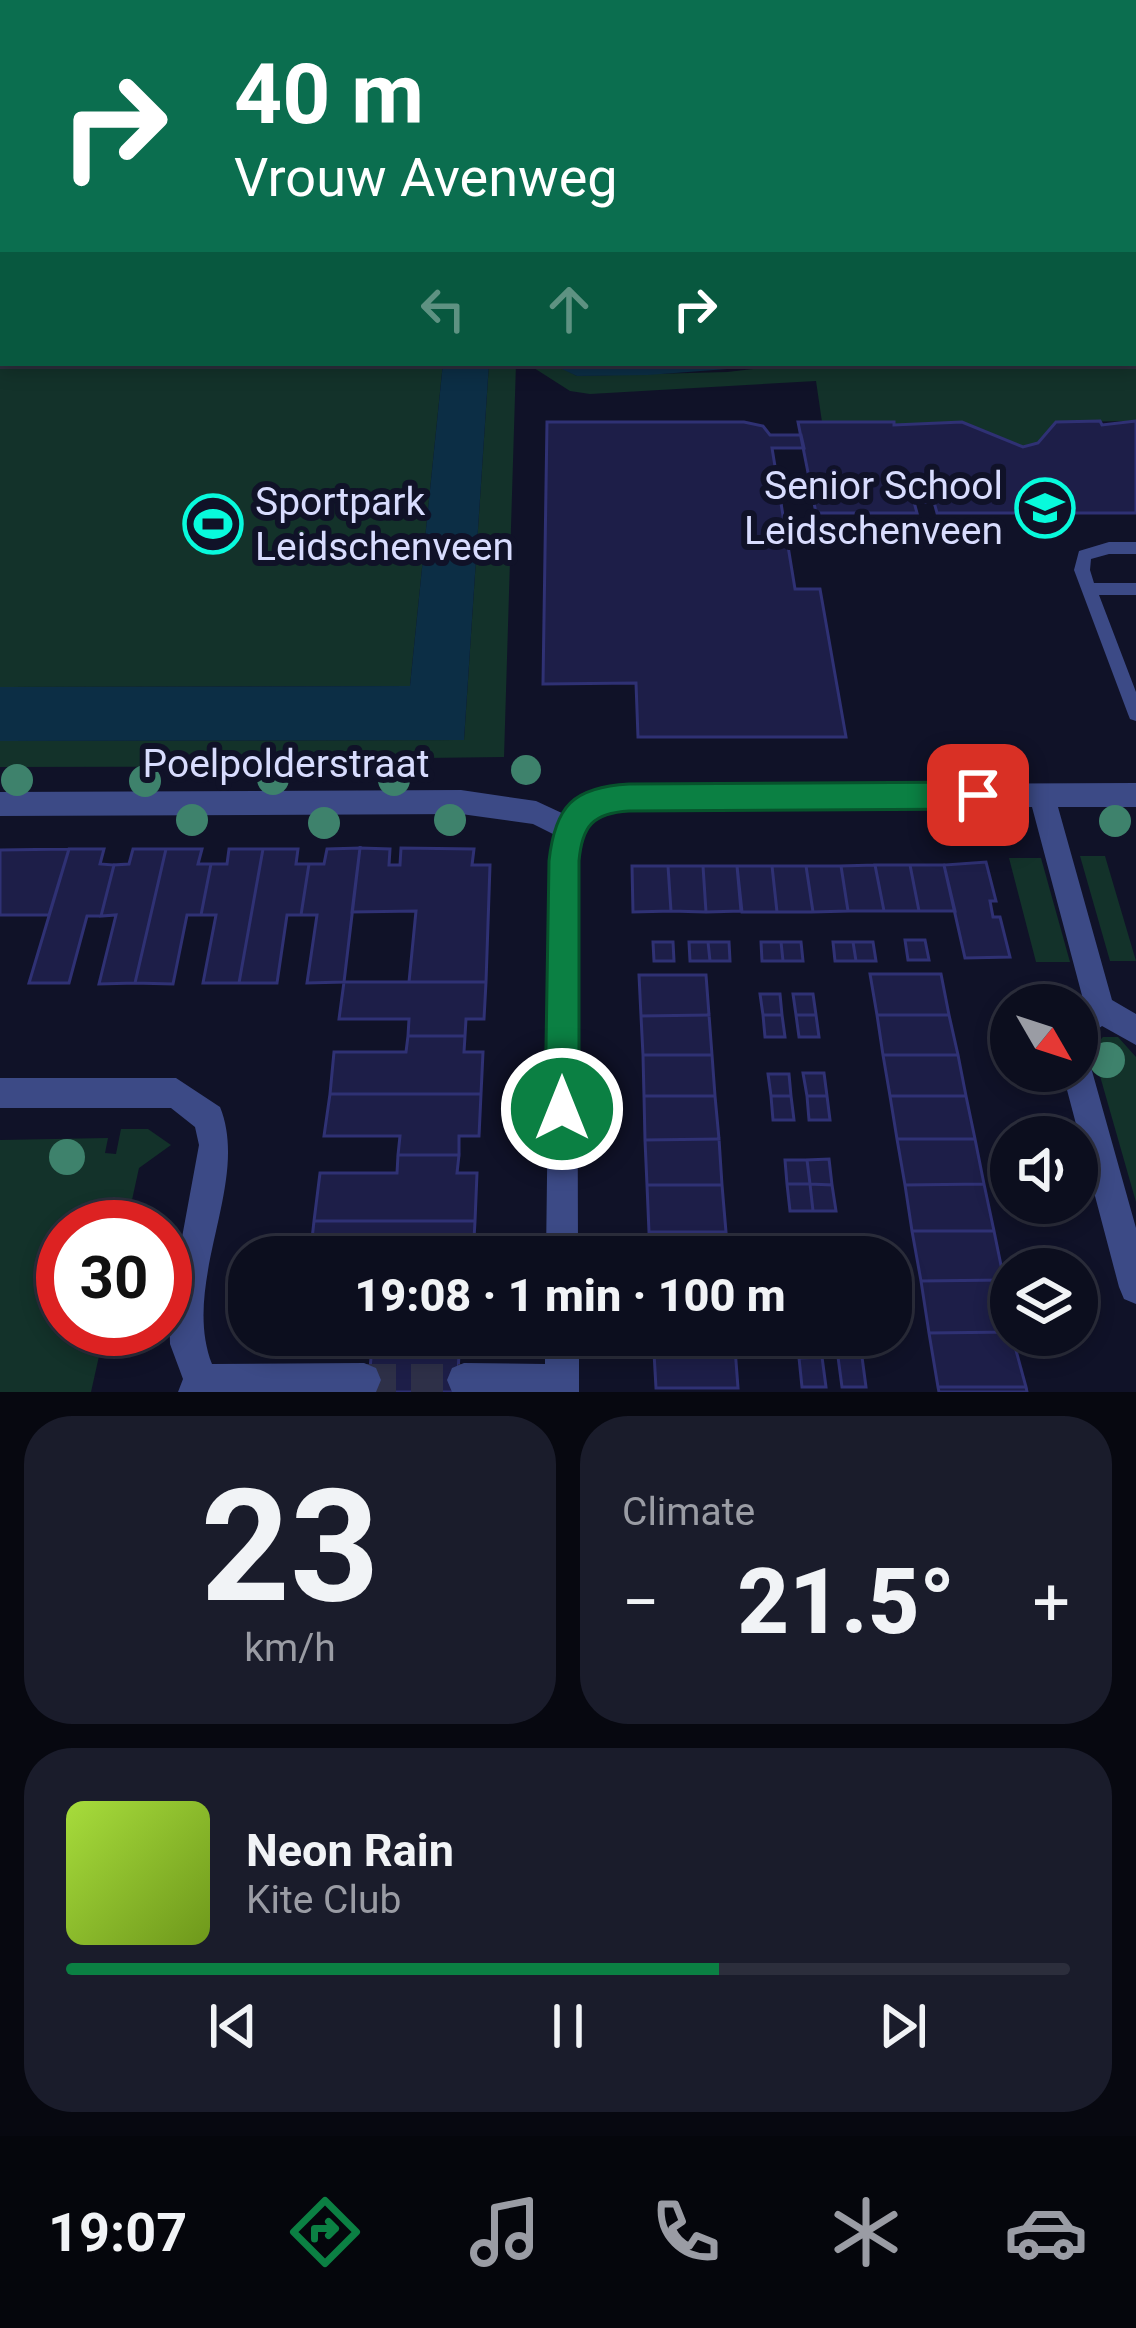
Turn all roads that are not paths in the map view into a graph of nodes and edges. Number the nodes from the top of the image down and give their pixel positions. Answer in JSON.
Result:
{"nodes":[{"id":1,"x":1136,"y":548,"type":"edge"},
{"id":2,"x":1088,"y":589,"type":"junction"},
{"id":3,"x":1136,"y":589,"type":"edge"},
{"id":4,"x":1136,"y":715,"type":"edge"},
{"id":5,"x":1042,"y":795,"type":"junction"},
{"id":6,"x":1136,"y":795,"type":"edge"},
{"id":7,"x":0,"y":804,"type":"edge"},
{"id":8,"x":567,"y":829,"type":"junction"},
{"id":9,"x":1100,"y":1009,"type":"joint"},
{"id":10,"x":1136,"y":1030,"type":"edge"},
{"id":11,"x":1082,"y":1092,"type":"edge"},
{"id":12,"x":0,"y":1093,"type":"edge"},
{"id":13,"x":562,"y":1236,"type":"edge"},
{"id":14,"x":1136,"y":1287,"type":"edge"},
{"id":15,"x":562,"y":1356,"type":"edge"},
{"id":16,"x":364,"y":1380,"type":"dead end"},
{"id":17,"x":464,"y":1380,"type":"dead end"},
{"id":18,"x":198,"y":1386,"type":"edge"},
{"id":19,"x":562,"y":1387,"type":"edge"}],
"edges":[{"from":1,"to":2,"type":"lane"},
{"from":2,"to":3,"type":"lane"},
{"from":2,"to":4,"type":"lane"},
{"from":5,"to":6,"type":"street"},
{"from":5,"to":8,"type":"street"},
{"from":5,"to":9,"type":"street"},
{"from":7,"to":8,"type":"street","name":"Poelpolderstraat"},
{"from":8,"to":13,"type":"street"},
{"from":9,"to":10,"type":"street"},
{"from":11,"to":14,"type":"street"},
{"from":12,"to":18,"type":"street"},
{"from":15,"to":19,"type":"street"},
{"from":16,"to":18,"type":"street"},
{"from":17,"to":19,"type":"street"}]}
